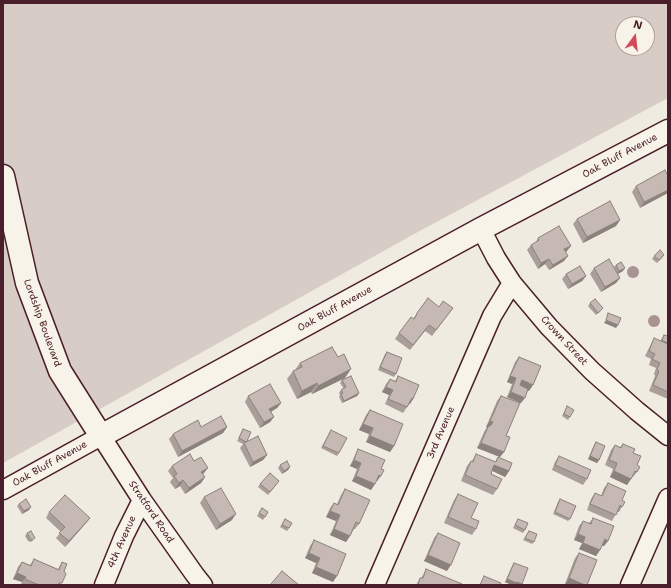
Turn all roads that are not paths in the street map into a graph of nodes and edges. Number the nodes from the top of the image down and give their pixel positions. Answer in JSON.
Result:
{"nodes":[{"id":1,"x":668,"y":131,"type":"edge"},
{"id":2,"x":3,"y":176,"type":"edge"},
{"id":3,"x":481,"y":229,"type":"junction"},
{"id":4,"x":512,"y":282,"type":"junction"},
{"id":5,"x":101,"y":436,"type":"junction"},
{"id":6,"x":668,"y":436,"type":"edge"},
{"id":7,"x":3,"y":490,"type":"edge"},
{"id":8,"x":668,"y":498,"type":"edge"},
{"id":9,"x":142,"y":500,"type":"junction"},
{"id":10,"x":104,"y":585,"type":"edge"},
{"id":11,"x":203,"y":585,"type":"edge"},
{"id":12,"x":375,"y":585,"type":"edge"},
{"id":13,"x":630,"y":585,"type":"edge"}],
"edges":[{"from":1,"to":3,"type":"main road","name":"Oak Bluff Avenue"},
{"from":2,"to":5,"type":"main road","name":"Lordship Boulevard"},
{"from":3,"to":4,"type":"street","name":"Crown Street"},
{"from":3,"to":5,"type":"main road","name":"Oak Bluff Avenue"},
{"from":4,"to":6,"type":"street","name":"Crown Street"},
{"from":4,"to":12,"type":"street","name":"3rd Avenue"},
{"from":5,"to":7,"type":"street","name":"Oak Bluff Avenue"},
{"from":5,"to":9,"type":"street","name":"Stratford Road"},
{"from":8,"to":13,"type":"street"},
{"from":9,"to":10,"type":"street","name":"4th Avenue"},
{"from":9,"to":11,"type":"street","name":"Stratford Road"}]}
